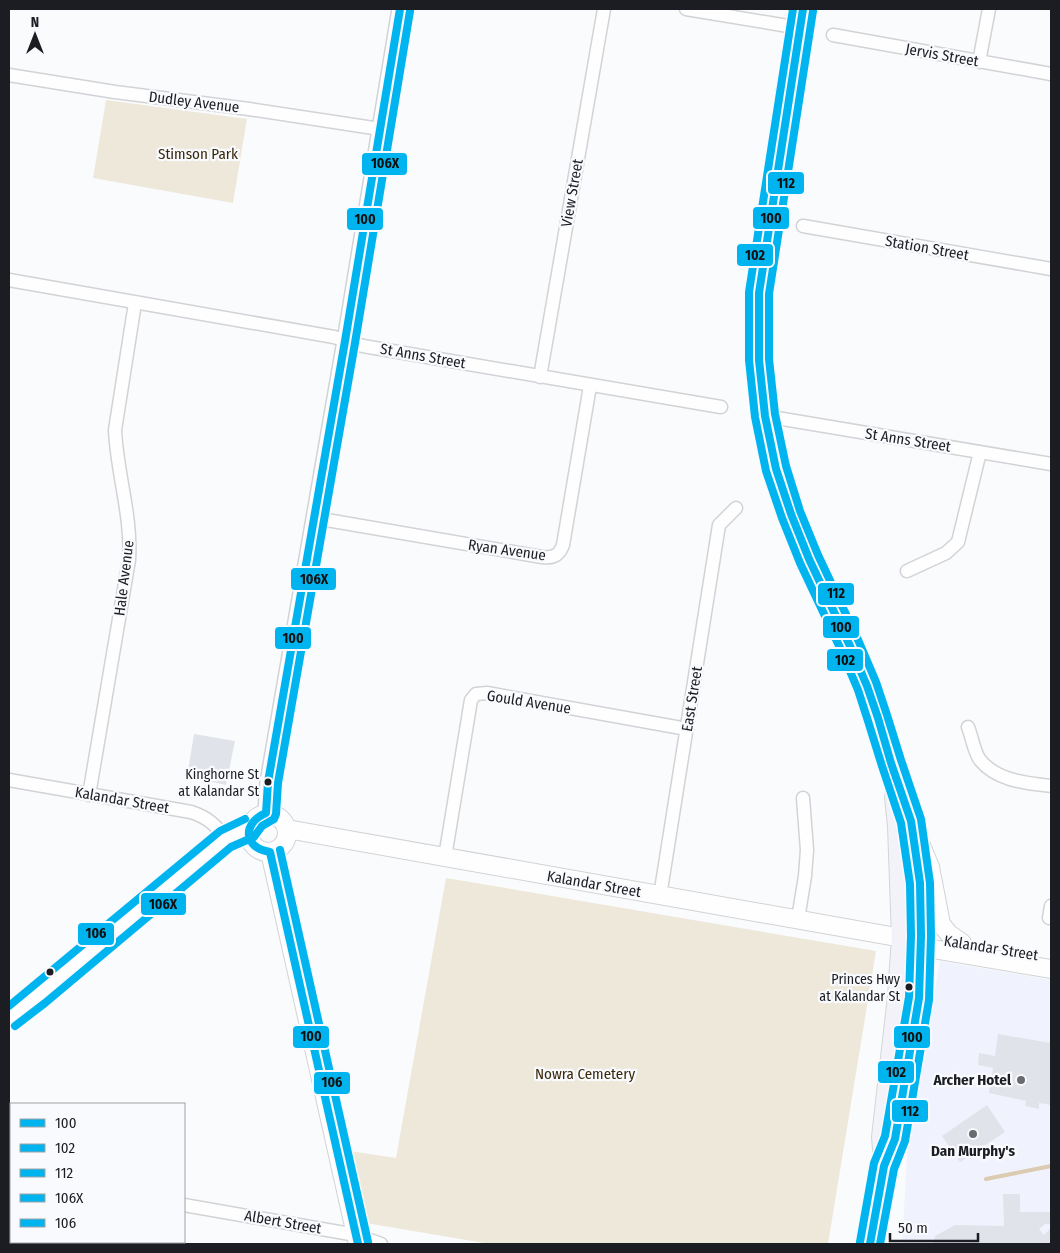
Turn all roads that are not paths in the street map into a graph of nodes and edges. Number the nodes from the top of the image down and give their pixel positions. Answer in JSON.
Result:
{"nodes":[{"id":1,"x":400,"y":9,"type":"edge"},
{"id":2,"x":604,"y":9,"type":"edge"},
{"id":3,"x":686,"y":9,"type":"edge"},
{"id":4,"x":989,"y":9,"type":"edge"},
{"id":5,"x":802,"y":18,"type":"edge"},
{"id":6,"x":833,"y":35,"type":"dead end"},
{"id":7,"x":979,"y":62,"type":"junction"},
{"id":8,"x":9,"y":74,"type":"edge"},
{"id":9,"x":1051,"y":74,"type":"edge"},
{"id":10,"x":380,"y":129,"type":"junction"},
{"id":11,"x":803,"y":226,"type":"dead end"},
{"id":12,"x":1051,"y":269,"type":"edge"},
{"id":13,"x":9,"y":280,"type":"edge"},
{"id":14,"x":135,"y":303,"type":"junction"},
{"id":15,"x":345,"y":341,"type":"junction"},
{"id":16,"x":540,"y":376,"type":"junction"},
{"id":17,"x":590,"y":386,"type":"junction"},
{"id":18,"x":721,"y":408,"type":"dead end"},
{"id":19,"x":765,"y":416,"type":"junction"},
{"id":20,"x":980,"y":452,"type":"junction"},
{"id":21,"x":1051,"y":464,"type":"edge"},
{"id":22,"x":736,"y":508,"type":"dead end"},
{"id":23,"x":315,"y":518,"type":"junction"},
{"id":24,"x":907,"y":571,"type":"dead end"},
{"id":25,"x":968,"y":727,"type":"dead end"},
{"id":26,"x":687,"y":729,"type":"junction"},
{"id":27,"x":891,"y":763,"type":"junction"},
{"id":28,"x":9,"y":780,"type":"edge"},
{"id":29,"x":1051,"y":786,"type":"edge"},
{"id":30,"x":89,"y":794,"type":"junction"},
{"id":31,"x":803,"y":798,"type":"dead end"},
{"id":32,"x":266,"y":813,"type":"junction"},
{"id":33,"x":912,"y":821,"type":"junction"},
{"id":34,"x":249,"y":828,"type":"junction"},
{"id":35,"x":287,"y":829,"type":"junction"},
{"id":36,"x":226,"y":839,"type":"junction"},
{"id":37,"x":270,"y":852,"type":"junction"},
{"id":38,"x":445,"y":857,"type":"junction"},
{"id":39,"x":660,"y":896,"type":"junction"},
{"id":40,"x":798,"y":919,"type":"junction"},
{"id":41,"x":915,"y":940,"type":"junction"},
{"id":42,"x":962,"y":943,"type":"junction"},
{"id":43,"x":1051,"y":958,"type":"edge"},
{"id":44,"x":1051,"y":969,"type":"edge"},
{"id":45,"x":9,"y":1018,"type":"edge"},
{"id":46,"x":185,"y":1205,"type":"edge"},
{"id":47,"x":357,"y":1240,"type":"edge"},
{"id":48,"x":381,"y":1244,"type":"edge"},
{"id":49,"x":870,"y":1244,"type":"edge"}],
"edges":[{"from":1,"to":10,"type":"street"},
{"from":2,"to":16,"type":"street","name":"View Street"},
{"from":3,"to":5,"type":"street"},
{"from":4,"to":7,"type":"street"},
{"from":5,"to":19,"type":"highway"},
{"from":6,"to":7,"type":"street","name":"Jervis Street"},
{"from":7,"to":9,"type":"street","name":"Jervis Street"},
{"from":8,"to":10,"type":"street","name":"Dudley Avenue"},
{"from":10,"to":15,"type":"street"},
{"from":11,"to":12,"type":"street","name":"Station Street"},
{"from":13,"to":14,"type":"street","name":"St Anns Street"},
{"from":14,"to":15,"type":"street","name":"St Anns Street"},
{"from":14,"to":30,"type":"street","name":"Hale Avenue"},
{"from":15,"to":16,"type":"street","name":"St Anns Street"},
{"from":15,"to":23,"type":"street"},
{"from":16,"to":17,"type":"street","name":"St Anns Street"},
{"from":17,"to":18,"type":"street","name":"St Anns Street"},
{"from":17,"to":23,"type":"street","name":"Ryan Avenue"},
{"from":19,"to":20,"type":"street","name":"St Anns Street"},
{"from":19,"to":27,"type":"highway"},
{"from":20,"to":21,"type":"street","name":"St Anns Street"},
{"from":20,"to":24,"type":"street"},
{"from":22,"to":26,"type":"street","name":"East Street"},
{"from":23,"to":32,"type":"street"},
{"from":25,"to":29,"type":"street"},
{"from":26,"to":38,"type":"street","name":"Gould Avenue"},
{"from":26,"to":39,"type":"street","name":"East Street"},
{"from":27,"to":33,"type":"highway"},
{"from":27,"to":41,"type":"highway"},
{"from":28,"to":30,"type":"street","name":"Kalandar Street"},
{"from":30,"to":36,"type":"street","name":"Kalandar Street"},
{"from":31,"to":40,"type":"street"},
{"from":32,"to":34,"type":"main road"},
{"from":32,"to":35,"type":"main road"},
{"from":33,"to":41,"type":"highway"},
{"from":33,"to":42,"type":"main road"},
{"from":34,"to":36,"type":"main road"},
{"from":34,"to":37,"type":"main road"},
{"from":35,"to":37,"type":"main road"},
{"from":35,"to":38,"type":"main road","name":"Kalandar Street"},
{"from":36,"to":45,"type":"main road"},
{"from":37,"to":47,"type":"main road"},
{"from":38,"to":39,"type":"main road","name":"Kalandar Street"},
{"from":39,"to":40,"type":"main road","name":"Kalandar Street"},
{"from":40,"to":41,"type":"main road","name":"Kalandar Street"},
{"from":41,"to":42,"type":"main road","name":"Kalandar Street"},
{"from":41,"to":44,"type":"main road","name":"Kalandar Street"},
{"from":41,"to":49,"type":"highway"},
{"from":42,"to":43,"type":"main road","name":"Kalandar Street"},
{"from":46,"to":47,"type":"street","name":"Albert Street"},
{"from":47,"to":48,"type":"street","name":"Albert Street"}]}
